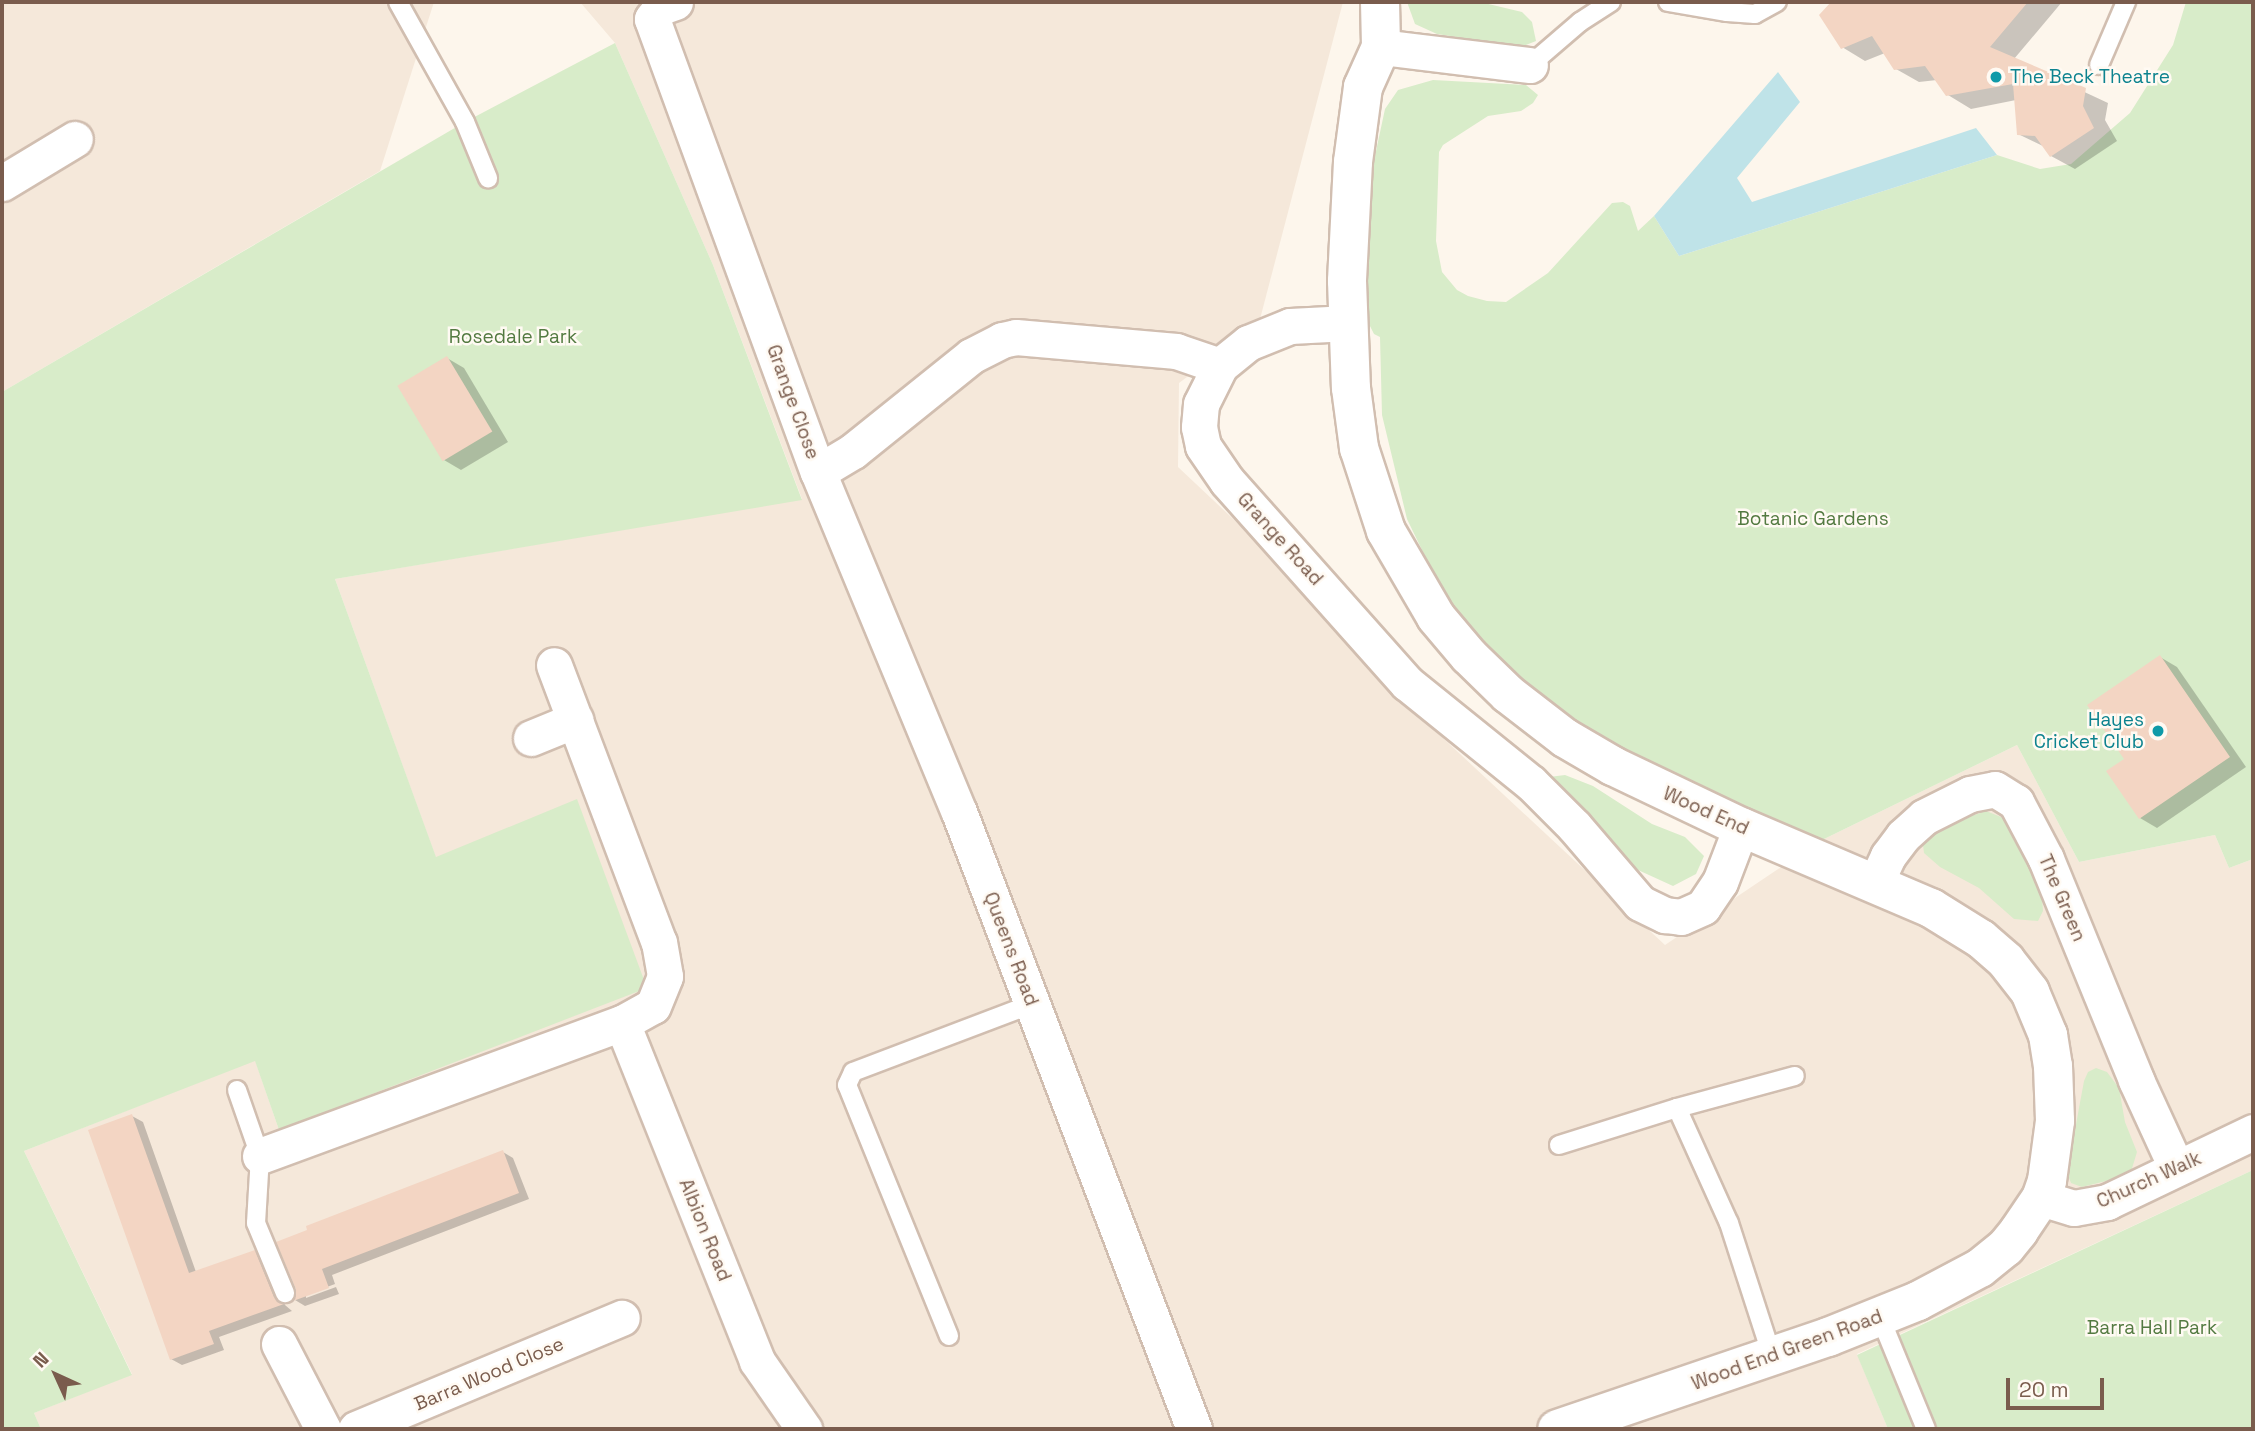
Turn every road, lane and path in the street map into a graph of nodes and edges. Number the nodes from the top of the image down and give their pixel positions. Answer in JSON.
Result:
{"nodes":[{"id":1,"x":398,"y":2,"type":"edge"},
{"id":2,"x":675,"y":2,"type":"edge"},
{"id":3,"x":1380,"y":2,"type":"edge"},
{"id":4,"x":1611,"y":2,"type":"edge"},
{"id":5,"x":1668,"y":2,"type":"edge"},
{"id":6,"x":1777,"y":2,"type":"edge"},
{"id":7,"x":2126,"y":2,"type":"edge"},
{"id":8,"x":1381,"y":47,"type":"junction"},
{"id":9,"x":1530,"y":65,"type":"joint"},
{"id":10,"x":2099,"y":65,"type":"dead end"},
{"id":11,"x":75,"y":139,"type":"dead end"},
{"id":12,"x":488,"y":178,"type":"dead end"},
{"id":13,"x":2,"y":183,"type":"edge"},
{"id":14,"x":1348,"y":323,"type":"junction"},
{"id":15,"x":1220,"y":366,"type":"junction"},
{"id":16,"x":818,"y":472,"type":"junction"},
{"id":17,"x":554,"y":665,"type":"dead end"},
{"id":18,"x":575,"y":720,"type":"junction"},
{"id":19,"x":531,"y":738,"type":"dead end"},
{"id":20,"x":1741,"y":827,"type":"junction"},
{"id":21,"x":1875,"y":884,"type":"junction"},
{"id":22,"x":1032,"y":1004,"type":"junction"},
{"id":23,"x":622,"y":1023,"type":"junction"},
{"id":24,"x":1795,"y":1076,"type":"dead end"},
{"id":25,"x":237,"y":1090,"type":"dead end"},
{"id":26,"x":1677,"y":1108,"type":"junction"},
{"id":27,"x":2253,"y":1132,"type":"edge"},
{"id":28,"x":1559,"y":1145,"type":"dead end"},
{"id":29,"x":260,"y":1156,"type":"junction"},
{"id":30,"x":2176,"y":1167,"type":"junction"},
{"id":31,"x":2041,"y":1198,"type":"junction"},
{"id":32,"x":2006,"y":1247,"type":"joint"},
{"id":33,"x":285,"y":1293,"type":"dead end"},
{"id":34,"x":1881,"y":1317,"type":"junction"},
{"id":35,"x":622,"y":1318,"type":"dead end"},
{"id":36,"x":949,"y":1336,"type":"dead end"},
{"id":37,"x":279,"y":1344,"type":"dead end"},
{"id":38,"x":1772,"y":1356,"type":"junction"},
{"id":39,"x":323,"y":1429,"type":"edge"},
{"id":40,"x":356,"y":1429,"type":"edge"},
{"id":41,"x":804,"y":1429,"type":"edge"},
{"id":42,"x":1194,"y":1429,"type":"edge"},
{"id":43,"x":1557,"y":1429,"type":"edge"},
{"id":44,"x":1926,"y":1429,"type":"edge"}],
"edges":[{"from":1,"to":12,"type":"lane"},
{"from":2,"to":16,"type":"street","name":"Grange Close"},
{"from":3,"to":8,"type":"street"},
{"from":4,"to":9,"type":"lane"},
{"from":5,"to":6,"type":"lane"},
{"from":7,"to":10,"type":"lane"},
{"from":8,"to":9,"type":"street"},
{"from":8,"to":14,"type":"street"},
{"from":11,"to":13,"type":"street"},
{"from":14,"to":15,"type":"street","name":"Grange Road"},
{"from":14,"to":20,"type":"street","name":"Wood End"},
{"from":15,"to":16,"type":"street","name":"Grange Close"},
{"from":15,"to":20,"type":"street","name":"Grange Road"},
{"from":16,"to":22,"type":"street","name":"Queens Road"},
{"from":17,"to":18,"type":"street"},
{"from":18,"to":19,"type":"street"},
{"from":18,"to":23,"type":"street"},
{"from":20,"to":21,"type":"street","name":"Wood End"},
{"from":21,"to":30,"type":"street","name":"The Green"},
{"from":21,"to":31,"type":"street","name":"Wood End"},
{"from":22,"to":36,"type":"lane"},
{"from":22,"to":42,"type":"street","name":"Queens Road"},
{"from":23,"to":29,"type":"street"},
{"from":23,"to":41,"type":"street","name":"Albion Road"},
{"from":24,"to":26,"type":"lane"},
{"from":25,"to":29,"type":"lane"},
{"from":26,"to":28,"type":"lane"},
{"from":26,"to":38,"type":"lane"},
{"from":27,"to":30,"type":"street","name":"Church Walk"},
{"from":29,"to":33,"type":"lane"},
{"from":30,"to":31,"type":"street","name":"Church Walk"},
{"from":31,"to":32,"type":"street","name":"Wood End"},
{"from":32,"to":34,"type":"street","name":"Wood End Green Road"},
{"from":34,"to":38,"type":"street","name":"Wood End Green Road"},
{"from":34,"to":44,"type":"lane"},
{"from":35,"to":40,"type":"street","name":"Barra Wood Close"},
{"from":37,"to":39,"type":"street"},
{"from":38,"to":43,"type":"street","name":"Wood End Green Road"}]}
